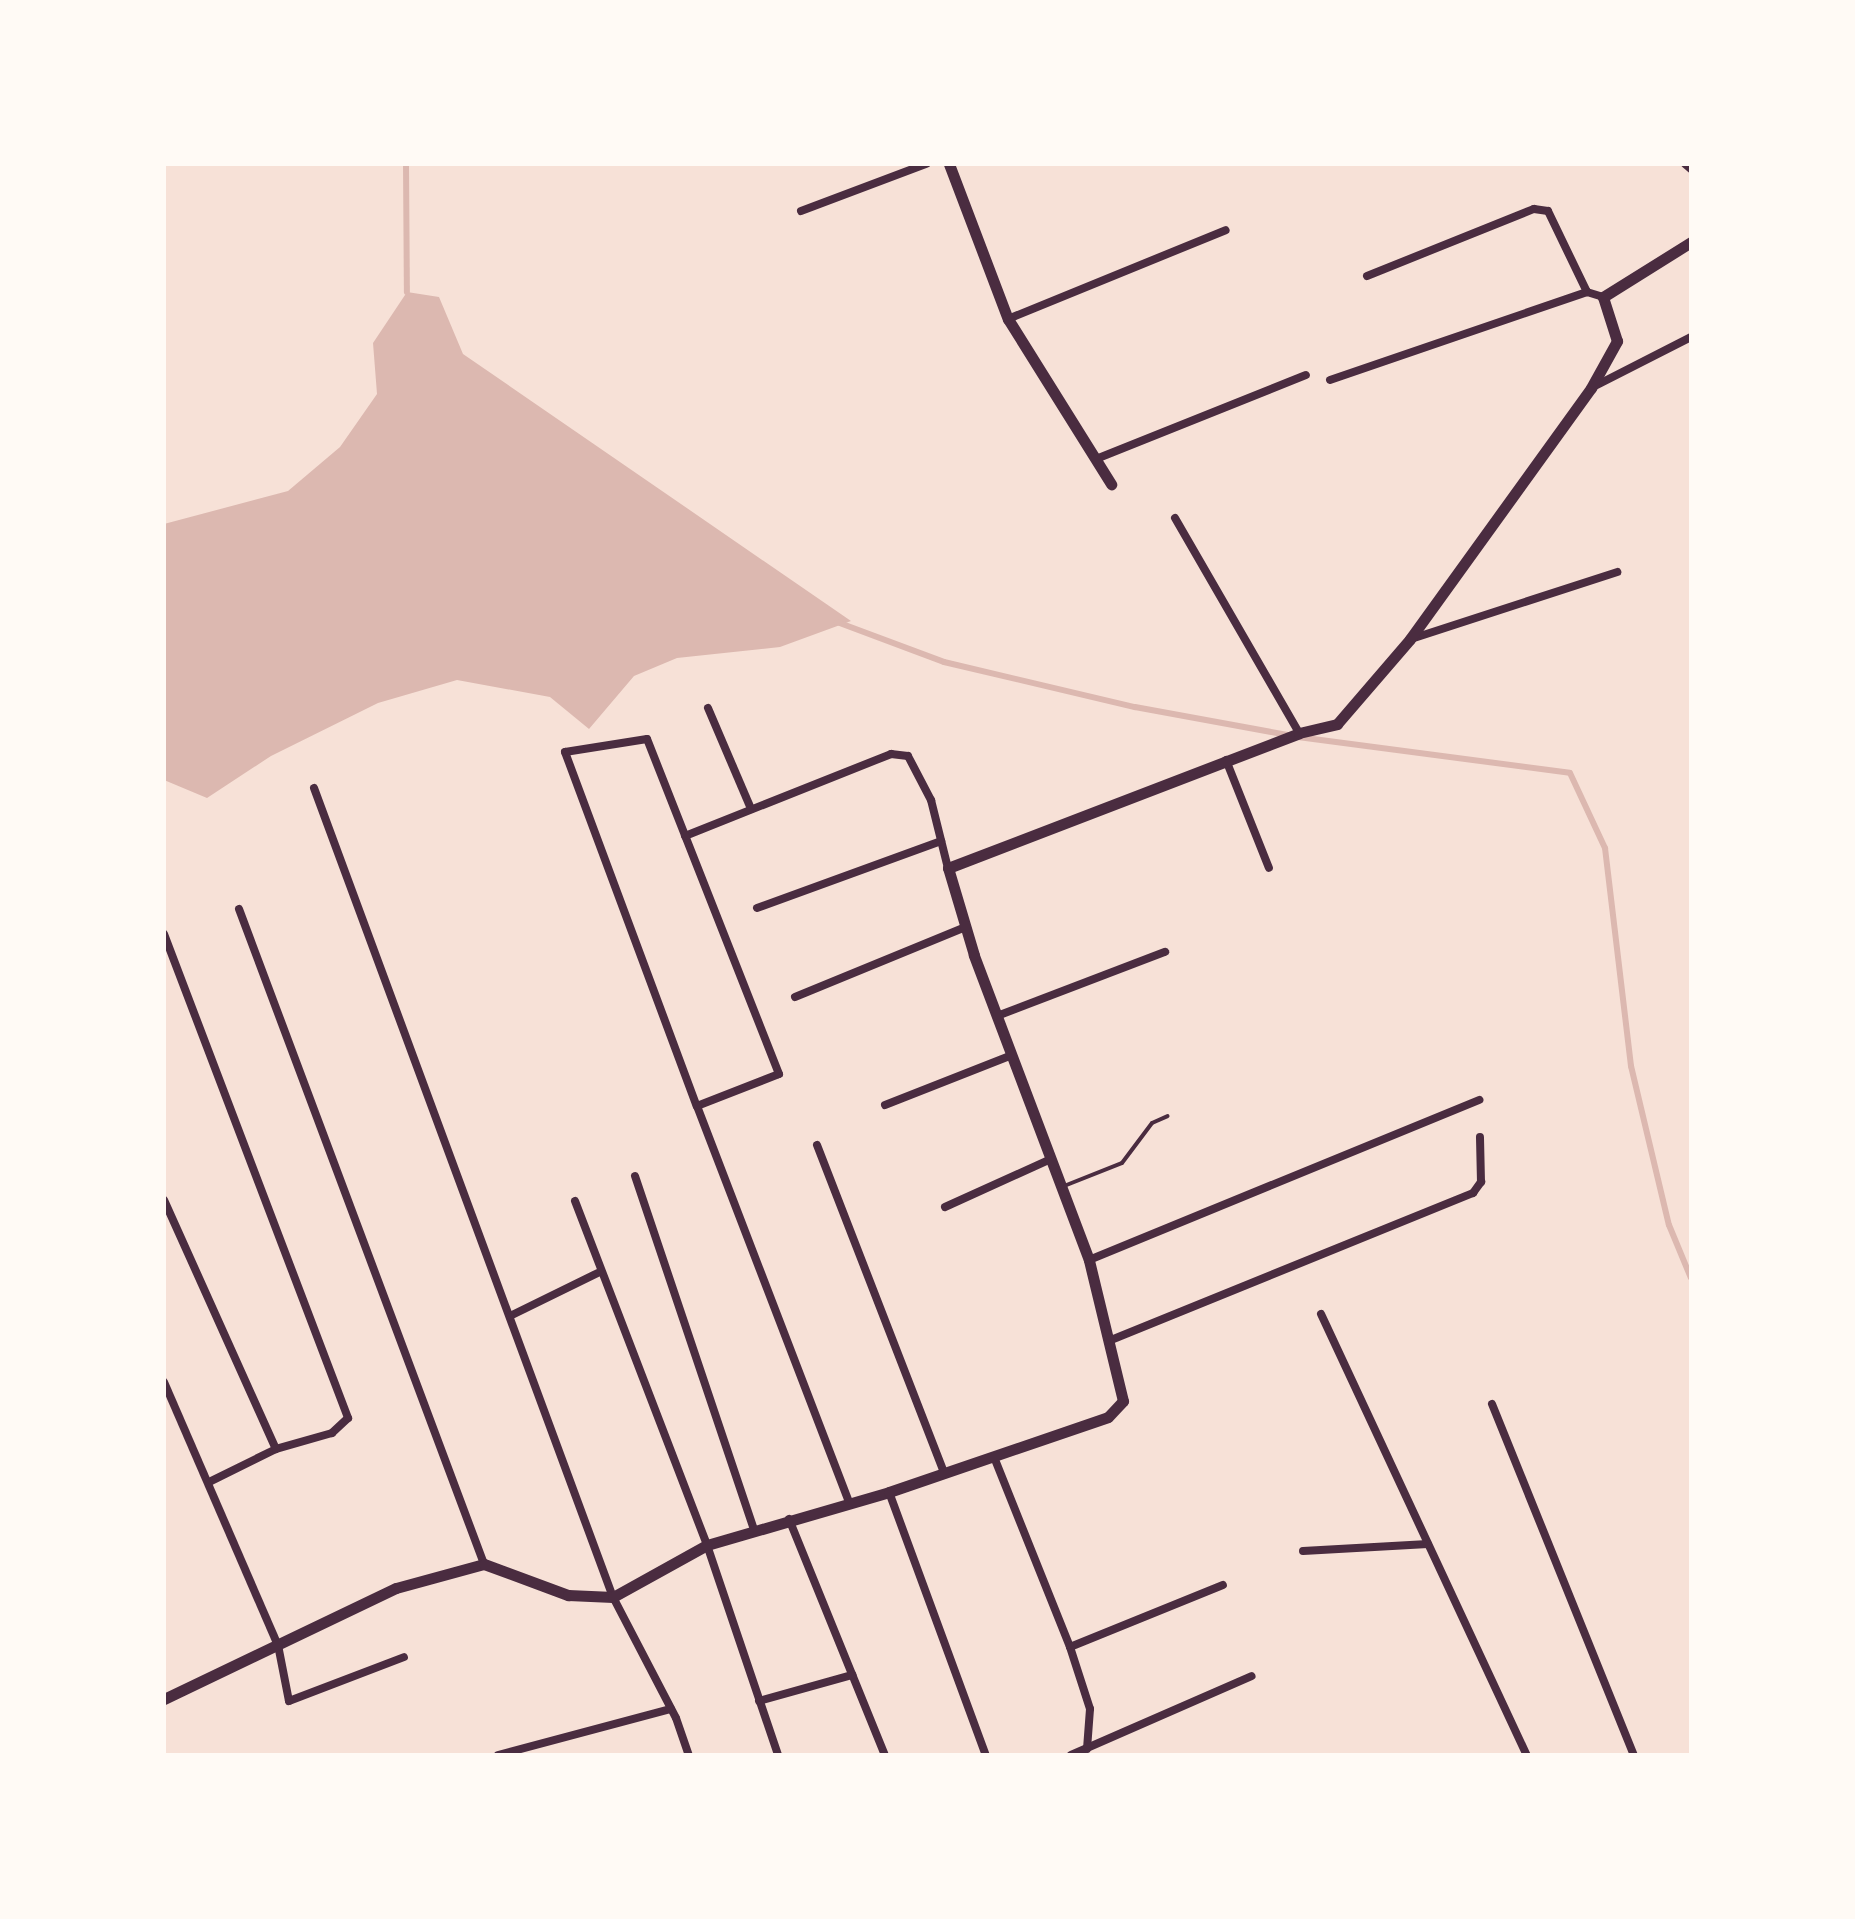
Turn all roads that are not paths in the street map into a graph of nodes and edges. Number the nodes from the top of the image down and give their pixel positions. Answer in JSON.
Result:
{"nodes":[{"id":1,"x":926,"y":164,"type":"edge"},
{"id":2,"x":949,"y":164,"type":"edge"},
{"id":3,"x":1685,"y":164,"type":"edge"},
{"id":4,"x":1691,"y":169,"type":"edge"},
{"id":5,"x":801,"y":211,"type":"dead end"},
{"id":6,"x":1226,"y":230,"type":"dead end"},
{"id":7,"x":1691,"y":242,"type":"edge"},
{"id":8,"x":1367,"y":276,"type":"dead end"},
{"id":9,"x":1587,"y":292,"type":"junction"},
{"id":10,"x":1603,"y":297,"type":"junction"},
{"id":11,"x":1008,"y":319,"type":"junction"},
{"id":12,"x":1691,"y":337,"type":"edge"},
{"id":13,"x":1306,"y":375,"type":"dead end"},
{"id":14,"x":1330,"y":380,"type":"dead end"},
{"id":15,"x":1591,"y":388,"type":"junction"},
{"id":16,"x":1096,"y":459,"type":"junction"},
{"id":17,"x":1111,"y":484,"type":"dead end"},
{"id":18,"x":1175,"y":518,"type":"dead end"},
{"id":19,"x":1617,"y":572,"type":"dead end"},
{"id":20,"x":1410,"y":639,"type":"junction"},
{"id":21,"x":708,"y":708,"type":"dead end"},
{"id":22,"x":1299,"y":733,"type":"junction"},
{"id":23,"x":1226,"y":760,"type":"junction"},
{"id":24,"x":314,"y":788,"type":"dead end"},
{"id":25,"x":751,"y":809,"type":"junction"},
{"id":26,"x":685,"y":836,"type":"junction"},
{"id":27,"x":941,"y":841,"type":"junction"},
{"id":28,"x":948,"y":868,"type":"junction"},
{"id":29,"x":1269,"y":868,"type":"dead end"},
{"id":30,"x":757,"y":908,"type":"dead end"},
{"id":31,"x":239,"y":909,"type":"dead end"},
{"id":32,"x":966,"y":927,"type":"junction"},
{"id":33,"x":164,"y":934,"type":"edge"},
{"id":34,"x":1165,"y":952,"type":"dead end"},
{"id":35,"x":795,"y":997,"type":"dead end"},
{"id":36,"x":997,"y":1016,"type":"junction"},
{"id":37,"x":1012,"y":1055,"type":"junction"},
{"id":38,"x":1480,"y":1100,"type":"dead end"},
{"id":39,"x":885,"y":1105,"type":"dead end"},
{"id":40,"x":697,"y":1106,"type":"junction"},
{"id":41,"x":1168,"y":1116,"type":"dead end"},
{"id":42,"x":1480,"y":1137,"type":"dead end"},
{"id":43,"x":817,"y":1145,"type":"dead end"},
{"id":44,"x":1051,"y":1159,"type":"junction"},
{"id":45,"x":635,"y":1176,"type":"dead end"},
{"id":46,"x":1061,"y":1187,"type":"junction"},
{"id":47,"x":164,"y":1200,"type":"edge"},
{"id":48,"x":575,"y":1201,"type":"dead end"},
{"id":49,"x":945,"y":1207,"type":"dead end"},
{"id":50,"x":1089,"y":1260,"type":"junction"},
{"id":51,"x":600,"y":1272,"type":"junction"},
{"id":52,"x":1321,"y":1314,"type":"dead end"},
{"id":53,"x":510,"y":1316,"type":"junction"},
{"id":54,"x":1111,"y":1340,"type":"junction"},
{"id":55,"x":164,"y":1382,"type":"edge"},
{"id":56,"x":1492,"y":1404,"type":"dead end"},
{"id":57,"x":276,"y":1449,"type":"junction"},
{"id":58,"x":994,"y":1457,"type":"junction"},
{"id":59,"x":944,"y":1472,"type":"junction"},
{"id":60,"x":211,"y":1481,"type":"junction"},
{"id":61,"x":889,"y":1492,"type":"junction"},
{"id":62,"x":848,"y":1500,"type":"junction"},
{"id":63,"x":789,"y":1519,"type":"junction"},
{"id":64,"x":754,"y":1530,"type":"junction"},
{"id":65,"x":1428,"y":1544,"type":"junction"},
{"id":66,"x":707,"y":1545,"type":"junction"},
{"id":67,"x":1303,"y":1551,"type":"dead end"},
{"id":68,"x":484,"y":1564,"type":"junction"},
{"id":69,"x":1223,"y":1585,"type":"dead end"},
{"id":70,"x":613,"y":1597,"type":"junction"},
{"id":71,"x":278,"y":1645,"type":"junction"},
{"id":72,"x":1070,"y":1647,"type":"junction"},
{"id":73,"x":404,"y":1657,"type":"dead end"},
{"id":74,"x":852,"y":1675,"type":"junction"},
{"id":75,"x":1252,"y":1676,"type":"dead end"},
{"id":76,"x":165,"y":1696,"type":"edge"},
{"id":77,"x":759,"y":1701,"type":"junction"},
{"id":78,"x":671,"y":1709,"type":"junction"},
{"id":79,"x":1087,"y":1749,"type":"junction"},
{"id":80,"x":498,"y":1755,"type":"edge"},
{"id":81,"x":689,"y":1755,"type":"edge"},
{"id":82,"x":778,"y":1755,"type":"edge"},
{"id":83,"x":885,"y":1755,"type":"edge"},
{"id":84,"x":986,"y":1755,"type":"edge"},
{"id":85,"x":1071,"y":1755,"type":"edge"},
{"id":86,"x":1527,"y":1755,"type":"edge"},
{"id":87,"x":1634,"y":1755,"type":"edge"}],
"edges":[{"from":1,"to":5,"type":"street"},
{"from":2,"to":11,"type":"street"},
{"from":3,"to":4,"type":"street"},
{"from":6,"to":11,"type":"street"},
{"from":7,"to":10,"type":"street"},
{"from":8,"to":9,"type":"street"},
{"from":9,"to":10,"type":"street"},
{"from":9,"to":14,"type":"street"},
{"from":10,"to":15,"type":"street"},
{"from":11,"to":16,"type":"street"},
{"from":12,"to":15,"type":"street"},
{"from":13,"to":16,"type":"street"},
{"from":15,"to":20,"type":"street"},
{"from":16,"to":17,"type":"street"},
{"from":18,"to":22,"type":"street"},
{"from":19,"to":20,"type":"street"},
{"from":20,"to":22,"type":"street"},
{"from":21,"to":25,"type":"street"},
{"from":22,"to":23,"type":"street"},
{"from":23,"to":28,"type":"street"},
{"from":23,"to":29,"type":"street"},
{"from":24,"to":53,"type":"street"},
{"from":25,"to":26,"type":"street"},
{"from":25,"to":27,"type":"street"},
{"from":26,"to":40,"type":"street"},
{"from":26,"to":40,"type":"street"},
{"from":27,"to":28,"type":"street"},
{"from":27,"to":30,"type":"street"},
{"from":28,"to":32,"type":"street"},
{"from":31,"to":68,"type":"street"},
{"from":32,"to":35,"type":"street"},
{"from":32,"to":36,"type":"street"},
{"from":33,"to":57,"type":"street"},
{"from":34,"to":36,"type":"street"},
{"from":36,"to":37,"type":"street"},
{"from":37,"to":39,"type":"street"},
{"from":37,"to":44,"type":"street"},
{"from":38,"to":50,"type":"street"},
{"from":40,"to":62,"type":"street"},
{"from":41,"to":46,"type":"lane"},
{"from":42,"to":54,"type":"street"},
{"from":43,"to":59,"type":"street"},
{"from":44,"to":46,"type":"street"},
{"from":44,"to":49,"type":"street"},
{"from":45,"to":64,"type":"street"},
{"from":46,"to":50,"type":"street"},
{"from":47,"to":57,"type":"street"},
{"from":48,"to":51,"type":"street"},
{"from":50,"to":54,"type":"street"},
{"from":51,"to":53,"type":"street"},
{"from":51,"to":66,"type":"street"},
{"from":52,"to":65,"type":"street"},
{"from":53,"to":70,"type":"street"},
{"from":54,"to":58,"type":"street"},
{"from":55,"to":60,"type":"street"},
{"from":56,"to":87,"type":"street"},
{"from":57,"to":60,"type":"street"},
{"from":58,"to":59,"type":"street"},
{"from":58,"to":72,"type":"street"},
{"from":59,"to":61,"type":"street"},
{"from":60,"to":71,"type":"street"},
{"from":61,"to":62,"type":"street"},
{"from":61,"to":84,"type":"street"},
{"from":62,"to":63,"type":"street"},
{"from":63,"to":64,"type":"street"},
{"from":63,"to":74,"type":"street"},
{"from":64,"to":66,"type":"street"},
{"from":65,"to":67,"type":"street"},
{"from":65,"to":86,"type":"street"},
{"from":66,"to":70,"type":"street"},
{"from":66,"to":77,"type":"street"},
{"from":68,"to":70,"type":"street"},
{"from":68,"to":71,"type":"street"},
{"from":69,"to":72,"type":"street"},
{"from":70,"to":78,"type":"street"},
{"from":71,"to":73,"type":"street"},
{"from":71,"to":76,"type":"street"},
{"from":72,"to":79,"type":"street"},
{"from":74,"to":77,"type":"street"},
{"from":74,"to":83,"type":"street"},
{"from":75,"to":79,"type":"street"},
{"from":77,"to":82,"type":"street"},
{"from":78,"to":80,"type":"street"},
{"from":78,"to":81,"type":"street"},
{"from":79,"to":85,"type":"street"}]}
